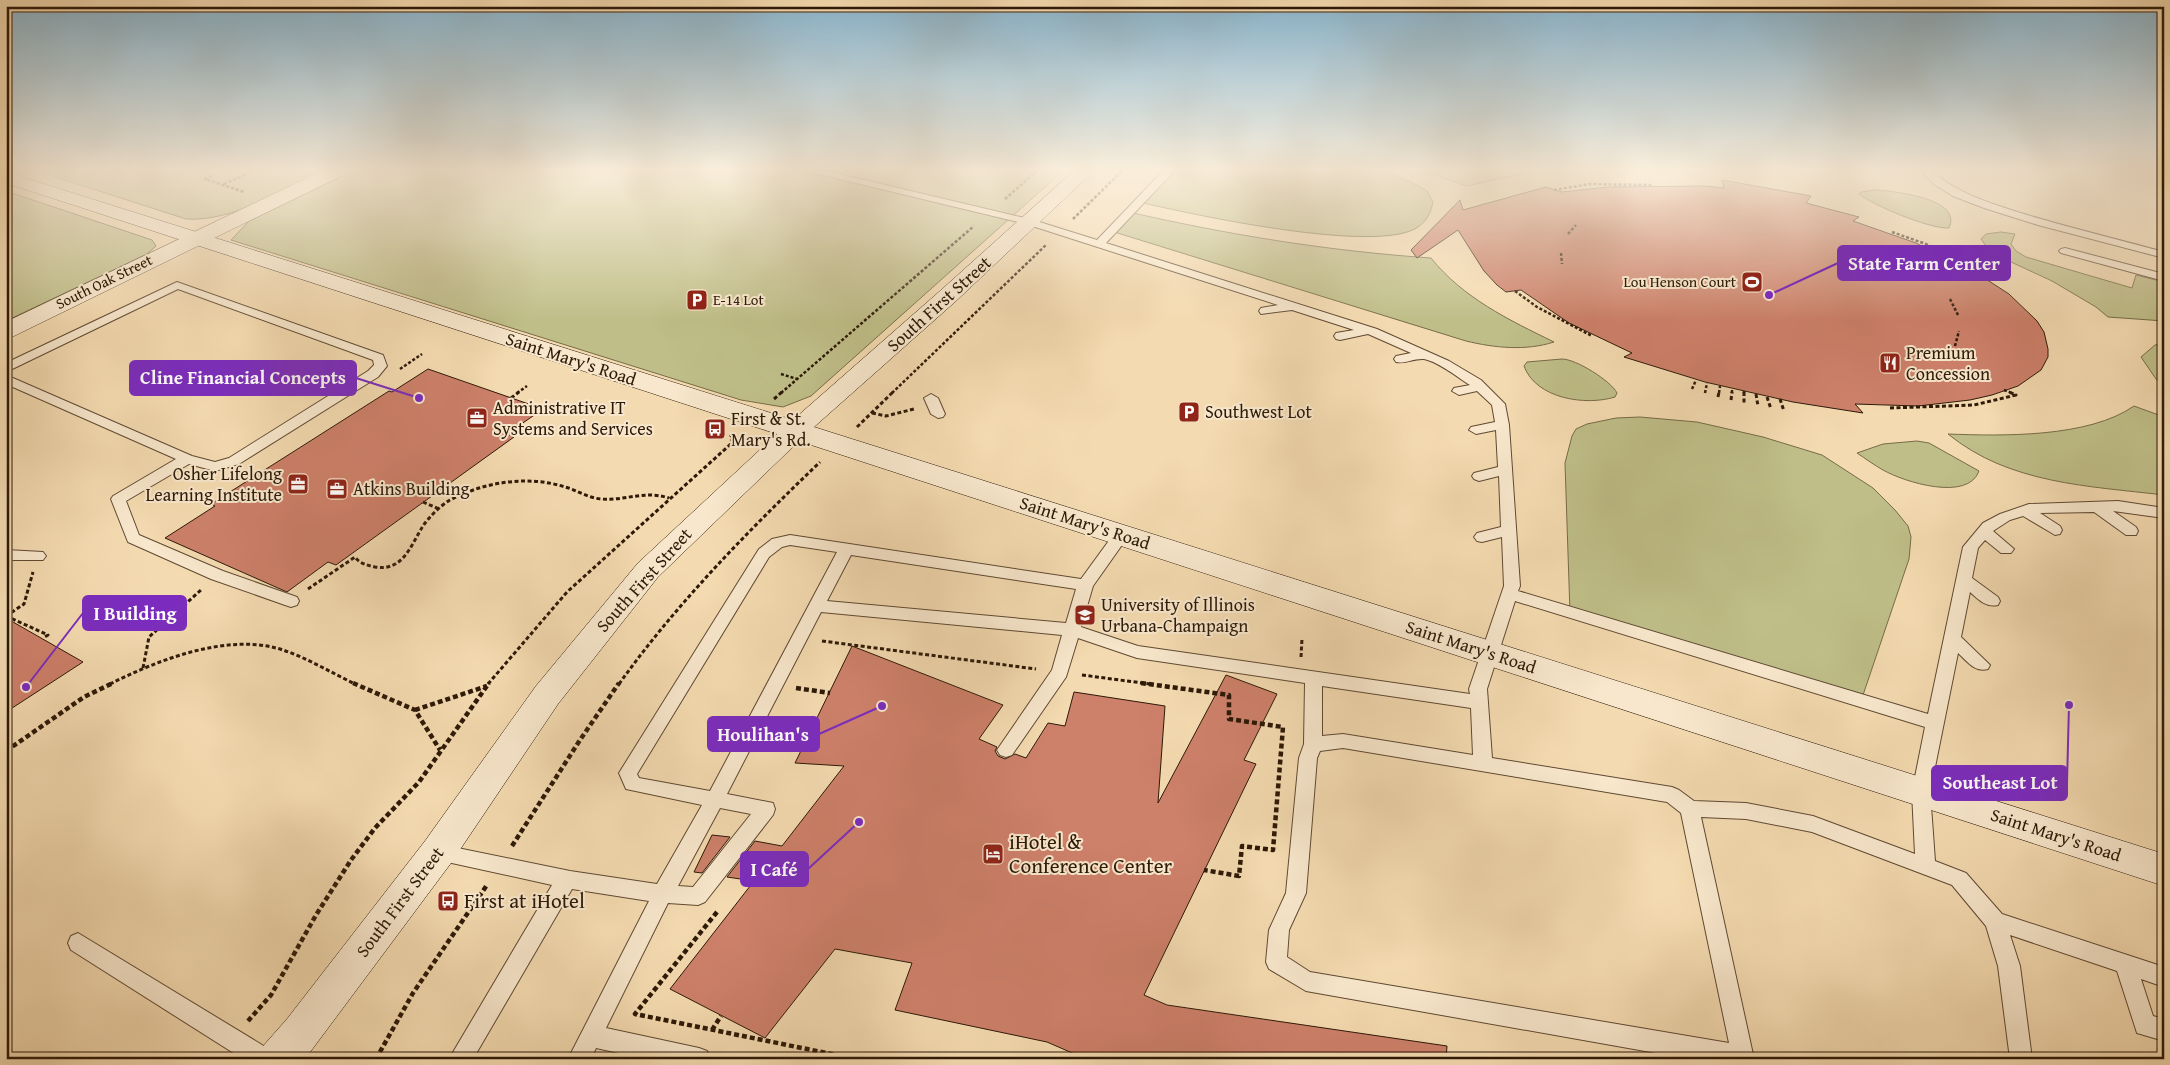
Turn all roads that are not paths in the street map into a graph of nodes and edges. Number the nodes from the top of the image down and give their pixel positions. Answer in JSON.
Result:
{"nodes":[{"id":1,"x":138,"y":220,"type":"edge"},
{"id":2,"x":234,"y":220,"type":"edge"},
{"id":3,"x":1019,"y":220,"type":"edge"},
{"id":4,"x":1032,"y":220,"type":"edge"},
{"id":5,"x":1122,"y":220,"type":"edge"},
{"id":6,"x":2041,"y":220,"type":"edge"},
{"id":7,"x":1029,"y":222,"type":"junction"},
{"id":8,"x":2128,"y":237,"type":"dead end"},
{"id":9,"x":195,"y":238,"type":"junction"},
{"id":10,"x":2111,"y":241,"type":"junction"},
{"id":11,"x":1098,"y":245,"type":"junction"},
{"id":12,"x":2065,"y":251,"type":"dead end"},
{"id":13,"x":2164,"y":255,"type":"edge"},
{"id":14,"x":1156,"y":263,"type":"junction"},
{"id":15,"x":1130,"y":267,"type":"dead end"},
{"id":16,"x":2164,"y":278,"type":"edge"},
{"id":17,"x":1224,"y":285,"type":"junction"},
{"id":18,"x":1197,"y":289,"type":"dead end"},
{"id":19,"x":1294,"y":307,"type":"junction"},
{"id":20,"x":1265,"y":311,"type":"dead end"},
{"id":21,"x":6,"y":331,"type":"edge"},
{"id":22,"x":1369,"y":331,"type":"junction"},
{"id":23,"x":1340,"y":336,"type":"dead end"},
{"id":24,"x":1425,"y":355,"type":"junction"},
{"id":25,"x":1400,"y":359,"type":"dead end"},
{"id":26,"x":6,"y":368,"type":"edge"},
{"id":27,"x":6,"y":379,"type":"edge"},
{"id":28,"x":1479,"y":386,"type":"junction"},
{"id":29,"x":1459,"y":391,"type":"dead end"},
{"id":30,"x":1502,"y":425,"type":"junction"},
{"id":31,"x":796,"y":430,"type":"junction"},
{"id":32,"x":1476,"y":430,"type":"dead end"},
{"id":33,"x":187,"y":459,"type":"junction"},
{"id":34,"x":1505,"y":470,"type":"junction"},
{"id":35,"x":1479,"y":476,"type":"dead end"},
{"id":36,"x":2098,"y":507,"type":"junction"},
{"id":37,"x":2024,"y":510,"type":"junction"},
{"id":38,"x":2164,"y":513,"type":"edge"},
{"id":39,"x":1508,"y":530,"type":"junction"},
{"id":40,"x":2055,"y":530,"type":"dead end"},
{"id":41,"x":2131,"y":531,"type":"dead end"},
{"id":42,"x":1984,"y":532,"type":"junction"},
{"id":43,"x":1121,"y":535,"type":"junction"},
{"id":44,"x":1482,"y":537,"type":"dead end"},
{"id":45,"x":847,"y":548,"type":"junction"},
{"id":46,"x":2006,"y":549,"type":"dead end"},
{"id":47,"x":6,"y":554,"type":"edge"},
{"id":48,"x":38,"y":556,"type":"road end"},
{"id":49,"x":1964,"y":580,"type":"junction"},
{"id":50,"x":1085,"y":585,"type":"junction"},
{"id":51,"x":1509,"y":594,"type":"junction"},
{"id":52,"x":291,"y":601,"type":"road end"},
{"id":53,"x":1992,"y":601,"type":"dead end"},
{"id":54,"x":817,"y":606,"type":"junction"},
{"id":55,"x":1072,"y":630,"type":"junction"},
{"id":56,"x":1952,"y":638,"type":"junction"},
{"id":57,"x":1488,"y":652,"type":"junction"},
{"id":58,"x":1982,"y":665,"type":"dead end"},
{"id":59,"x":1314,"y":677,"type":"junction"},
{"id":60,"x":1478,"y":702,"type":"junction"},
{"id":61,"x":1935,"y":723,"type":"junction"},
{"id":62,"x":1313,"y":744,"type":"junction"},
{"id":63,"x":1006,"y":750,"type":"dead end"},
{"id":64,"x":1483,"y":765,"type":"junction"},
{"id":65,"x":1921,"y":792,"type":"junction"},
{"id":66,"x":715,"y":799,"type":"junction"},
{"id":67,"x":1690,"y":809,"type":"junction"},
{"id":68,"x":438,"y":852,"type":"junction"},
{"id":69,"x":1926,"y":866,"type":"junction"},
{"id":70,"x":2164,"y":870,"type":"edge"},
{"id":71,"x":567,"y":880,"type":"junction"},
{"id":72,"x":662,"y":895,"type":"junction"},
{"id":73,"x":1995,"y":921,"type":"junction"},
{"id":74,"x":78,"y":943,"type":"dead end"},
{"id":75,"x":2126,"y":965,"type":"junction"},
{"id":76,"x":2164,"y":977,"type":"edge"},
{"id":77,"x":2164,"y":1030,"type":"edge"},
{"id":78,"x":590,"y":1036,"type":"junction"},
{"id":79,"x":1743,"y":1058,"type":"edge"},
{"id":80,"x":264,"y":1059,"type":"edge"},
{"id":81,"x":278,"y":1059,"type":"edge"},
{"id":82,"x":460,"y":1059,"type":"edge"},
{"id":83,"x":579,"y":1059,"type":"edge"},
{"id":84,"x":699,"y":1059,"type":"edge"},
{"id":85,"x":2021,"y":1059,"type":"edge"}],
"edges":[{"from":1,"to":9,"type":"main road","name":"Saint Mary's Road"},
{"from":2,"to":9,"type":"main road","name":"South Oak Street"},
{"from":3,"to":7,"type":"lane"},
{"from":4,"to":7,"type":"main road","name":"South First Street"},
{"from":5,"to":11,"type":"lane"},
{"from":6,"to":10,"type":"lane"},
{"from":7,"to":11,"type":"lane"},
{"from":7,"to":31,"type":"main road","name":"South First Street"},
{"from":8,"to":10,"type":"lane"},
{"from":9,"to":21,"type":"main road","name":"South Oak Street"},
{"from":9,"to":31,"type":"main road","name":"Saint Mary's Road"},
{"from":10,"to":13,"type":"lane"},
{"from":11,"to":14,"type":"lane"},
{"from":12,"to":16,"type":"lane"},
{"from":14,"to":15,"type":"lane"},
{"from":14,"to":17,"type":"lane"},
{"from":17,"to":18,"type":"lane"},
{"from":17,"to":19,"type":"lane"},
{"from":19,"to":20,"type":"lane"},
{"from":19,"to":22,"type":"lane"},
{"from":22,"to":23,"type":"lane"},
{"from":22,"to":24,"type":"lane"},
{"from":24,"to":25,"type":"lane"},
{"from":24,"to":28,"type":"lane"},
{"from":26,"to":33,"type":"lane"},
{"from":27,"to":33,"type":"lane"},
{"from":28,"to":29,"type":"lane"},
{"from":28,"to":30,"type":"lane"},
{"from":30,"to":32,"type":"lane"},
{"from":30,"to":34,"type":"lane"},
{"from":31,"to":43,"type":"main road","name":"Saint Mary's Road"},
{"from":31,"to":68,"type":"main road","name":"South First Street"},
{"from":33,"to":52,"type":"lane"},
{"from":34,"to":35,"type":"lane"},
{"from":34,"to":39,"type":"lane"},
{"from":36,"to":37,"type":"lane"},
{"from":36,"to":38,"type":"lane"},
{"from":36,"to":41,"type":"lane"},
{"from":37,"to":40,"type":"lane"},
{"from":37,"to":42,"type":"lane"},
{"from":39,"to":44,"type":"lane"},
{"from":39,"to":51,"type":"lane"},
{"from":42,"to":46,"type":"lane"},
{"from":42,"to":49,"type":"lane"},
{"from":43,"to":50,"type":"lane"},
{"from":43,"to":57,"type":"main road","name":"Saint Mary's Road"},
{"from":45,"to":50,"type":"lane"},
{"from":45,"to":54,"type":"lane"},
{"from":45,"to":66,"type":"lane"},
{"from":47,"to":48,"type":"lane"},
{"from":49,"to":53,"type":"lane"},
{"from":49,"to":56,"type":"lane"},
{"from":50,"to":55,"type":"lane"},
{"from":51,"to":57,"type":"lane"},
{"from":51,"to":61,"type":"lane"},
{"from":54,"to":55,"type":"lane"},
{"from":54,"to":66,"type":"lane"},
{"from":55,"to":59,"type":"lane"},
{"from":55,"to":63,"type":"lane"},
{"from":56,"to":58,"type":"lane"},
{"from":56,"to":61,"type":"lane"},
{"from":57,"to":60,"type":"lane"},
{"from":57,"to":65,"type":"main road","name":"Saint Mary's Road"},
{"from":59,"to":60,"type":"lane"},
{"from":59,"to":62,"type":"lane"},
{"from":60,"to":64,"type":"lane"},
{"from":61,"to":65,"type":"lane"},
{"from":62,"to":64,"type":"lane"},
{"from":62,"to":79,"type":"lane"},
{"from":64,"to":67,"type":"lane"},
{"from":65,"to":69,"type":"lane"},
{"from":65,"to":70,"type":"main road","name":"Saint Mary's Road"},
{"from":66,"to":72,"type":"lane"},
{"from":66,"to":72,"type":"lane"},
{"from":67,"to":69,"type":"lane"},
{"from":67,"to":79,"type":"lane"},
{"from":68,"to":71,"type":"lane"},
{"from":68,"to":81,"type":"main road","name":"South First Street"},
{"from":69,"to":73,"type":"lane"},
{"from":71,"to":72,"type":"lane"},
{"from":71,"to":82,"type":"lane"},
{"from":72,"to":78,"type":"lane"},
{"from":73,"to":75,"type":"lane"},
{"from":73,"to":85,"type":"lane"},
{"from":74,"to":80,"type":"lane"},
{"from":75,"to":76,"type":"lane"},
{"from":75,"to":77,"type":"lane"},
{"from":78,"to":83,"type":"lane"},
{"from":78,"to":84,"type":"lane"}]}
